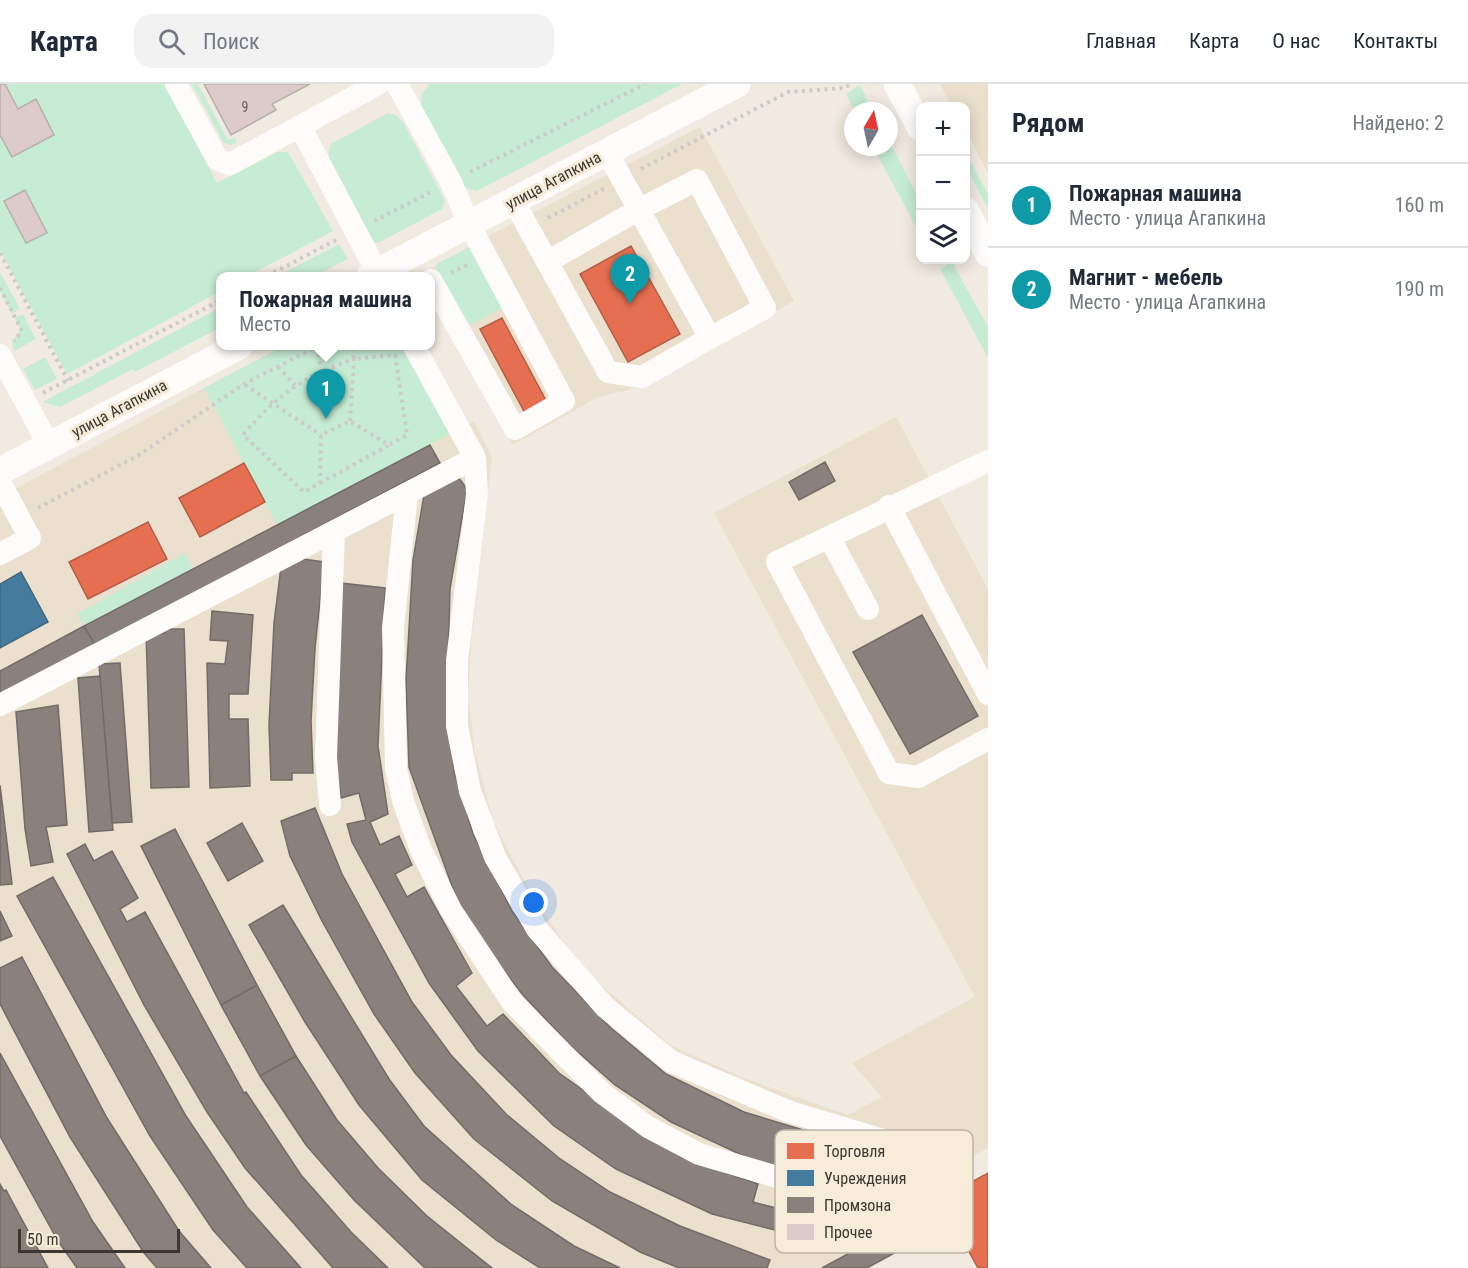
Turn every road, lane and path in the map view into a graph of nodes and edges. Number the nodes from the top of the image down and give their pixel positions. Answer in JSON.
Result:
{"nodes":[{"id":1,"x":176,"y":84,"type":"edge"},
{"id":2,"x":645,"y":84,"type":"edge"},
{"id":3,"x":737,"y":84,"type":"edge"},
{"id":4,"x":851,"y":84,"type":"edge"},
{"id":5,"x":897,"y":84,"type":"edge"},
{"id":6,"x":396,"y":85,"type":"edge"},
{"id":7,"x":844,"y":88,"type":"dead end"},
{"id":8,"x":916,"y":118,"type":"edge"},
{"id":9,"x":300,"y":126,"type":"junction"},
{"id":10,"x":607,"y":152,"type":"junction"},
{"id":11,"x":451,"y":182,"type":"junction"},
{"id":12,"x":513,"y":200,"type":"junction"},
{"id":13,"x":638,"y":210,"type":"junction"},
{"id":14,"x":970,"y":219,"type":"edge"},
{"id":15,"x":469,"y":224,"type":"junction"},
{"id":16,"x":355,"y":230,"type":"junction"},
{"id":17,"x":417,"y":251,"type":"junction"},
{"id":18,"x":0,"y":253,"type":"edge"},
{"id":19,"x":988,"y":253,"type":"edge"},
{"id":20,"x":547,"y":262,"type":"junction"},
{"id":21,"x":275,"y":272,"type":"edge"},
{"id":22,"x":375,"y":272,"type":"edge"},
{"id":23,"x":381,"y":272,"type":"edge"},
{"id":24,"x":427,"y":272,"type":"edge"},
{"id":25,"x":435,"y":287,"type":"edge"},
{"id":26,"x":0,"y":288,"type":"edge"},
{"id":27,"x":216,"y":303,"type":"edge"},
{"id":28,"x":710,"y":338,"type":"junction"},
{"id":29,"x":230,"y":350,"type":"edge"},
{"id":30,"x":310,"y":350,"type":"edge"},
{"id":31,"x":318,"y":350,"type":"edge"},
{"id":32,"x":353,"y":350,"type":"edge"},
{"id":33,"x":417,"y":350,"type":"edge"},
{"id":34,"x":7,"y":352,"type":"edge"},
{"id":35,"x":354,"y":359,"type":"junction"},
{"id":36,"x":278,"y":367,"type":"junction"},
{"id":37,"x":322,"y":370,"type":"junction"},
{"id":38,"x":68,"y":381,"type":"junction"},
{"id":39,"x":244,"y":384,"type":"junction"},
{"id":40,"x":295,"y":385,"type":"junction"},
{"id":41,"x":42,"y":401,"type":"dead end"},
{"id":42,"x":272,"y":402,"type":"junction"},
{"id":43,"x":350,"y":421,"type":"junction"},
{"id":44,"x":321,"y":435,"type":"junction"},
{"id":45,"x":49,"y":445,"type":"junction"},
{"id":46,"x":389,"y":445,"type":"junction"},
{"id":47,"x":475,"y":458,"type":"junction"},
{"id":48,"x":988,"y":461,"type":"edge"},
{"id":49,"x":0,"y":471,"type":"edge"},
{"id":50,"x":0,"y":482,"type":"edge"},
{"id":51,"x":320,"y":483,"type":"junction"},
{"id":52,"x":407,"y":494,"type":"junction"},
{"id":53,"x":889,"y":506,"type":"junction"},
{"id":54,"x":19,"y":518,"type":"junction"},
{"id":55,"x":334,"y":532,"type":"junction"},
{"id":56,"x":830,"y":537,"type":"junction"},
{"id":57,"x":0,"y":554,"type":"edge"},
{"id":58,"x":868,"y":609,"type":"dead end"},
{"id":59,"x":988,"y":694,"type":"edge"},
{"id":60,"x":0,"y":705,"type":"edge"},
{"id":61,"x":988,"y":739,"type":"edge"},
{"id":62,"x":330,"y":805,"type":"dead end"},
{"id":63,"x":852,"y":1130,"type":"edge"},
{"id":64,"x":775,"y":1176,"type":"edge"}],
"edges":[{"from":1,"to":9,"type":"street"},
{"from":2,"to":11,"type":"path"},
{"from":3,"to":10,"type":"main road","name":"улица Агапкина"},
{"from":4,"to":7,"type":"path"},
{"from":5,"to":8,"type":"main road"},
{"from":6,"to":9,"type":"street"},
{"from":6,"to":11,"type":"street"},
{"from":9,"to":16,"type":"street"},
{"from":10,"to":12,"type":"main road","name":"улица Агапкина"},
{"from":10,"to":13,"type":"street"},
{"from":11,"to":15,"type":"street"},
{"from":11,"to":16,"type":"path"},
{"from":12,"to":15,"type":"main road","name":"улица Агапкина"},
{"from":12,"to":20,"type":"street"},
{"from":13,"to":20,"type":"street"},
{"from":13,"to":28,"type":"street"},
{"from":13,"to":28,"type":"street"},
{"from":14,"to":19,"type":"main road"},
{"from":15,"to":17,"type":"main road","name":"улица Агапкина"},
{"from":15,"to":25,"type":"street"},
{"from":16,"to":21,"type":"path"},
{"from":16,"to":22,"type":"street"},
{"from":17,"to":23,"type":"main road","name":"улица Агапкина"},
{"from":17,"to":24,"type":"street"},
{"from":18,"to":38,"type":"path"},
{"from":20,"to":28,"type":"street"},
{"from":26,"to":34,"type":"path"},
{"from":27,"to":38,"type":"path"},
{"from":29,"to":45,"type":"main road","name":"улица Агапкина"},
{"from":30,"to":36,"type":"path"},
{"from":31,"to":37,"type":"path"},
{"from":32,"to":35,"type":"path"},
{"from":33,"to":47,"type":"street"},
{"from":34,"to":45,"type":"street"},
{"from":35,"to":37,"type":"path"},
{"from":35,"to":43,"type":"path"},
{"from":35,"to":46,"type":"path"},
{"from":36,"to":39,"type":"path"},
{"from":36,"to":40,"type":"path"},
{"from":37,"to":40,"type":"path"},
{"from":38,"to":41,"type":"path"},
{"from":39,"to":42,"type":"path"},
{"from":39,"to":54,"type":"path"},
{"from":40,"to":42,"type":"path"},
{"from":42,"to":44,"type":"path"},
{"from":42,"to":51,"type":"path"},
{"from":43,"to":44,"type":"path"},
{"from":43,"to":46,"type":"path"},
{"from":44,"to":51,"type":"path"},
{"from":45,"to":49,"type":"main road","name":"улица Агапкина"},
{"from":46,"to":51,"type":"path"},
{"from":47,"to":52,"type":"street"},
{"from":47,"to":63,"type":"street"},
{"from":48,"to":53,"type":"street"},
{"from":50,"to":54,"type":"street"},
{"from":52,"to":55,"type":"street"},
{"from":52,"to":64,"type":"street"},
{"from":53,"to":56,"type":"street"},
{"from":53,"to":59,"type":"street"},
{"from":54,"to":57,"type":"street"},
{"from":55,"to":60,"type":"street"},
{"from":55,"to":62,"type":"street"},
{"from":56,"to":58,"type":"street"},
{"from":56,"to":61,"type":"street"}]}
